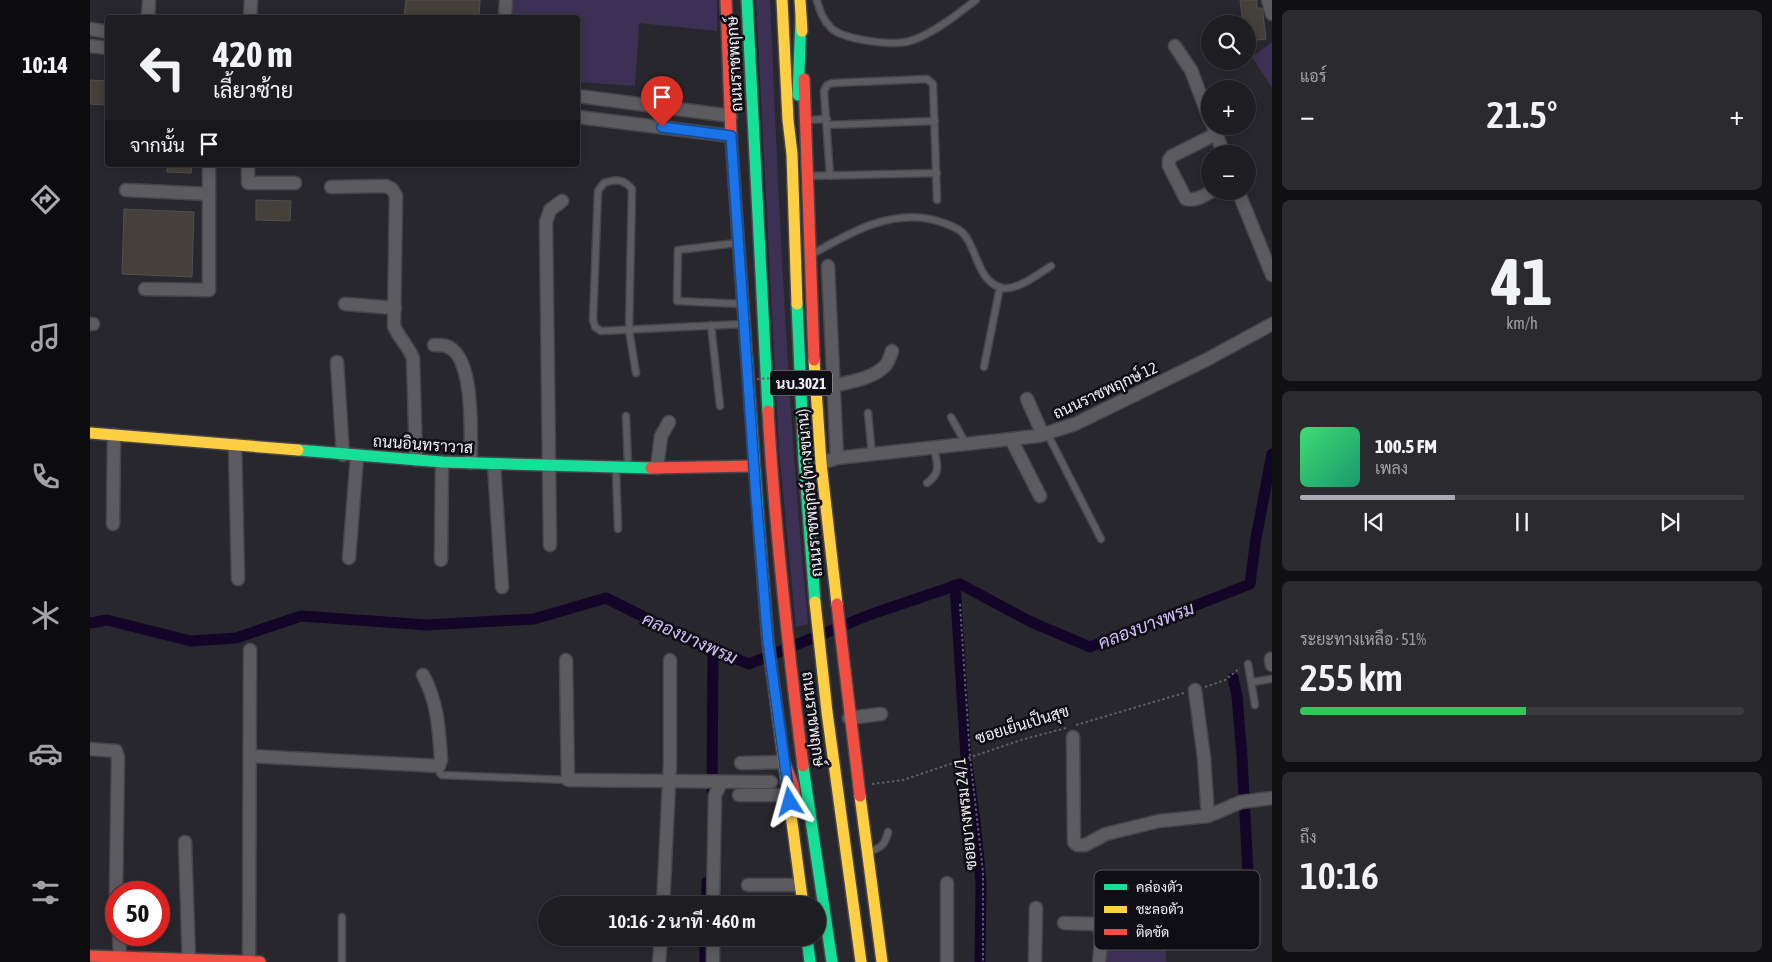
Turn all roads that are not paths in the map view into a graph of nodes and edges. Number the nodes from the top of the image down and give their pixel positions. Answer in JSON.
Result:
{"nodes":[{"id":1,"x":250,"y":0,"type":"edge"},
{"id":2,"x":506,"y":0,"type":"edge"},
{"id":3,"x":726,"y":0,"type":"edge"},
{"id":4,"x":736,"y":0,"type":"edge"},
{"id":5,"x":747,"y":0,"type":"edge"},
{"id":6,"x":782,"y":0,"type":"edge"},
{"id":7,"x":818,"y":0,"type":"edge"},
{"id":8,"x":976,"y":0,"type":"edge"},
{"id":9,"x":1268,"y":0,"type":"edge"},
{"id":10,"x":149,"y":2,"type":"dead end"},
{"id":11,"x":800,"y":2,"type":"edge"},
{"id":12,"x":1272,"y":14,"type":"edge"},
{"id":13,"x":148,"y":15,"type":"edge"},
{"id":14,"x":250,"y":15,"type":"edge"},
{"id":15,"x":504,"y":15,"type":"edge"},
{"id":16,"x":801,"y":18,"type":"junction"},
{"id":17,"x":90,"y":29,"type":"edge"},
{"id":18,"x":105,"y":32,"type":"edge"},
{"id":19,"x":90,"y":46,"type":"edge"},
{"id":20,"x":1175,"y":46,"type":"dead end"},
{"id":21,"x":105,"y":48,"type":"edge"},
{"id":22,"x":580,"y":96,"type":"edge"},
{"id":23,"x":1201,"y":96,"type":"edge"},
{"id":24,"x":731,"y":116,"type":"junction"},
{"id":25,"x":580,"y":117,"type":"edge"},
{"id":26,"x":807,"y":120,"type":"junction"},
{"id":27,"x":936,"y":121,"type":"junction"},
{"id":28,"x":827,"y":122,"type":"junction"},
{"id":29,"x":1206,"y":135,"type":"edge"},
{"id":30,"x":731,"y":136,"type":"junction"},
{"id":31,"x":754,"y":144,"type":"junction"},
{"id":32,"x":792,"y":154,"type":"junction"},
{"id":33,"x":209,"y":167,"type":"edge"},
{"id":34,"x":248,"y":167,"type":"edge"},
{"id":35,"x":937,"y":173,"type":"junction"},
{"id":36,"x":807,"y":176,"type":"junction"},
{"id":37,"x":830,"y":176,"type":"junction"},
{"id":38,"x":295,"y":183,"type":"dead end"},
{"id":39,"x":331,"y":187,"type":"dead end"},
{"id":40,"x":126,"y":190,"type":"dead end"},
{"id":41,"x":209,"y":194,"type":"junction"},
{"id":42,"x":1201,"y":197,"type":"edge"},
{"id":43,"x":937,"y":200,"type":"dead end"},
{"id":44,"x":1242,"y":200,"type":"edge"},
{"id":45,"x":562,"y":201,"type":"dead end"},
{"id":46,"x":739,"y":243,"type":"junction"},
{"id":47,"x":810,"y":256,"type":"junction"},
{"id":48,"x":828,"y":266,"type":"dead end"},
{"id":49,"x":1051,"y":266,"type":"dead end"},
{"id":50,"x":1272,"y":275,"type":"edge"},
{"id":51,"x":1000,"y":287,"type":"junction"},
{"id":52,"x":145,"y":289,"type":"dead end"},
{"id":53,"x":345,"y":304,"type":"dead end"},
{"id":54,"x":743,"y":304,"type":"junction"},
{"id":55,"x":395,"y":308,"type":"junction"},
{"id":56,"x":744,"y":324,"type":"junction"},
{"id":57,"x":1272,"y":324,"type":"edge"},
{"id":58,"x":711,"y":325,"type":"junction"},
{"id":59,"x":630,"y":330,"type":"junction"},
{"id":60,"x":434,"y":345,"type":"dead end"},
{"id":61,"x":892,"y":351,"type":"dead end"},
{"id":62,"x":337,"y":362,"type":"dead end"},
{"id":63,"x":984,"y":367,"type":"dead end"},
{"id":64,"x":636,"y":373,"type":"dead end"},
{"id":65,"x":832,"y":386,"type":"junction"},
{"id":66,"x":1027,"y":399,"type":"dead end"},
{"id":67,"x":720,"y":406,"type":"dead end"},
{"id":68,"x":868,"y":413,"type":"dead end"},
{"id":69,"x":626,"y":416,"type":"dead end"},
{"id":70,"x":951,"y":417,"type":"dead end"},
{"id":71,"x":669,"y":422,"type":"dead end"},
{"id":72,"x":90,"y":433,"type":"edge"},
{"id":73,"x":1045,"y":434,"type":"junction"},
{"id":74,"x":114,"y":435,"type":"junction"},
{"id":75,"x":1011,"y":439,"type":"junction"},
{"id":76,"x":966,"y":444,"type":"junction"},
{"id":77,"x":235,"y":445,"type":"junction"},
{"id":78,"x":934,"y":448,"type":"junction"},
{"id":79,"x":872,"y":454,"type":"junction"},
{"id":80,"x":343,"y":455,"type":"junction"},
{"id":81,"x":357,"y":456,"type":"junction"},
{"id":82,"x":837,"y":458,"type":"junction"},
{"id":83,"x":416,"y":460,"type":"junction"},
{"id":84,"x":442,"y":462,"type":"junction"},
{"id":85,"x":471,"y":463,"type":"junction"},
{"id":86,"x":821,"y":463,"type":"junction"},
{"id":87,"x":494,"y":464,"type":"junction"},
{"id":88,"x":549,"y":465,"type":"junction"},
{"id":89,"x":754,"y":466,"type":"junction"},
{"id":90,"x":622,"y":467,"type":"junction"},
{"id":91,"x":657,"y":468,"type":"junction"},
{"id":92,"x":927,"y":483,"type":"dead end"},
{"id":93,"x":1040,"y":496,"type":"dead end"},
{"id":94,"x":113,"y":524,"type":"dead end"},
{"id":95,"x":618,"y":529,"type":"dead end"},
{"id":96,"x":1101,"y":539,"type":"dead end"},
{"id":97,"x":550,"y":545,"type":"dead end"},
{"id":98,"x":349,"y":558,"type":"dead end"},
{"id":99,"x":441,"y":560,"type":"dead end"},
{"id":100,"x":238,"y":579,"type":"dead end"},
{"id":101,"x":502,"y":587,"type":"dead end"},
{"id":102,"x":250,"y":650,"type":"dead end"},
{"id":103,"x":1272,"y":659,"type":"edge"},
{"id":104,"x":566,"y":660,"type":"dead end"},
{"id":105,"x":670,"y":660,"type":"dead end"},
{"id":106,"x":1248,"y":664,"type":"road end"},
{"id":107,"x":1272,"y":665,"type":"edge"},
{"id":108,"x":423,"y":674,"type":"dead end"},
{"id":109,"x":1272,"y":679,"type":"edge"},
{"id":110,"x":1252,"y":682,"type":"junction"},
{"id":111,"x":1195,"y":690,"type":"road end"},
{"id":112,"x":1256,"y":705,"type":"dead end"},
{"id":113,"x":881,"y":714,"type":"dead end"},
{"id":114,"x":849,"y":718,"type":"junction"},
{"id":115,"x":1073,"y":737,"type":"dead end"},
{"id":116,"x":90,"y":750,"type":"edge"},
{"id":117,"x":250,"y":756,"type":"junction"},
{"id":118,"x":784,"y":762,"type":"junction"},
{"id":119,"x":740,"y":763,"type":"dead end"},
{"id":120,"x":439,"y":766,"type":"junction"},
{"id":121,"x":568,"y":780,"type":"junction"},
{"id":122,"x":670,"y":781,"type":"junction"},
{"id":123,"x":717,"y":782,"type":"junction"},
{"id":124,"x":771,"y":782,"type":"dead end"},
{"id":125,"x":738,"y":795,"type":"dead end"},
{"id":126,"x":1272,"y":798,"type":"edge"},
{"id":127,"x":789,"y":799,"type":"junction"},
{"id":128,"x":1208,"y":816,"type":"junction"},
{"id":129,"x":888,"y":832,"type":"dead end"},
{"id":130,"x":185,"y":842,"type":"dead end"},
{"id":131,"x":866,"y":853,"type":"junction"},
{"id":132,"x":116,"y":881,"type":"edge"},
{"id":133,"x":947,"y":883,"type":"dead end"},
{"id":134,"x":748,"y":885,"type":"dead end"},
{"id":135,"x":800,"y":885,"type":"junction"},
{"id":136,"x":664,"y":896,"type":"edge"},
{"id":137,"x":713,"y":896,"type":"edge"},
{"id":138,"x":802,"y":896,"type":"edge"},
{"id":139,"x":820,"y":896,"type":"edge"},
{"id":140,"x":822,"y":896,"type":"edge"},
{"id":141,"x":1036,"y":908,"type":"dead end"},
{"id":142,"x":342,"y":917,"type":"dead end"},
{"id":143,"x":826,"y":921,"type":"edge"},
{"id":144,"x":1064,"y":923,"type":"dead end"},
{"id":145,"x":1094,"y":924,"type":"edge"},
{"id":146,"x":120,"y":946,"type":"edge"},
{"id":147,"x":660,"y":946,"type":"edge"},
{"id":148,"x":713,"y":946,"type":"edge"},
{"id":149,"x":808,"y":946,"type":"edge"},
{"id":150,"x":90,"y":956,"type":"edge"},
{"id":151,"x":120,"y":956,"type":"junction"},
{"id":152,"x":189,"y":960,"type":"edge"},
{"id":153,"x":255,"y":962,"type":"edge"},
{"id":154,"x":342,"y":962,"type":"edge"},
{"id":155,"x":659,"y":962,"type":"edge"},
{"id":156,"x":712,"y":962,"type":"edge"},
{"id":157,"x":810,"y":962,"type":"edge"},
{"id":158,"x":832,"y":962,"type":"edge"},
{"id":159,"x":861,"y":962,"type":"edge"},
{"id":160,"x":882,"y":962,"type":"edge"},
{"id":161,"x":947,"y":962,"type":"edge"},
{"id":162,"x":1035,"y":962,"type":"edge"}],
"edges":[{"from":1,"to":14,"type":"street"},
{"from":2,"to":15,"type":"street"},
{"from":3,"to":24,"type":"main road","number":"นบ.3021"},
{"from":4,"to":31,"type":"main road"},
{"from":5,"to":31,"type":"main road","name":"ถนนราชพฤกษ์","number":"นบ.3021"},
{"from":6,"to":32,"type":"main road","name":"ถนนราชพฤกษ์","number":"นบ.3021"},
{"from":7,"to":8,"type":"lane"},
{"from":7,"to":11,"type":"lane"},
{"from":9,"to":12,"type":"street"},
{"from":10,"to":13,"type":"street"},
{"from":11,"to":16,"type":"main road","name":"ถนนราชพฤกษ์ (ทางขนาน)","number":"นบ.3021"},
{"from":16,"to":26,"type":"main road","name":"ถนนราชพฤกษ์ (ทางขนาน)","number":"นบ.3021"},
{"from":16,"to":32,"type":"main road"},
{"from":17,"to":18,"type":"street"},
{"from":19,"to":21,"type":"street"},
{"from":20,"to":23,"type":"street"},
{"from":22,"to":24,"type":"street"},
{"from":24,"to":30,"type":"main road","number":"นบ.3021"},
{"from":25,"to":30,"type":"street"},
{"from":26,"to":28,"type":"lane"},
{"from":26,"to":36,"type":"main road","name":"ถนนราชพฤกษ์ (ทางขนาน)","number":"นบ.3021"},
{"from":27,"to":28,"type":"lane"},
{"from":27,"to":28,"type":"lane"},
{"from":27,"to":35,"type":"lane"},
{"from":28,"to":37,"type":"lane"},
{"from":29,"to":42,"type":"street"},
{"from":30,"to":46,"type":"main road","number":"นบ.3021"},
{"from":31,"to":140,"type":"main road","name":"ถนนราชพฤกษ์","number":"นบ.3021"},
{"from":32,"to":159,"type":"main road","name":"ถนนราชพฤกษ์","number":"นบ.3021"},
{"from":33,"to":41,"type":"street"},
{"from":34,"to":38,"type":"street"},
{"from":35,"to":37,"type":"lane"},
{"from":35,"to":43,"type":"lane"},
{"from":36,"to":37,"type":"lane"},
{"from":36,"to":47,"type":"main road","name":"ถนนราชพฤกษ์ (ทางขนาน)","number":"นบ.3021"},
{"from":39,"to":55,"type":"street"},
{"from":40,"to":41,"type":"street"},
{"from":41,"to":52,"type":"street"},
{"from":44,"to":50,"type":"street"},
{"from":45,"to":88,"type":"street"},
{"from":46,"to":54,"type":"main road","number":"นบ.3021"},
{"from":46,"to":54,"type":"lane"},
{"from":47,"to":51,"type":"lane"},
{"from":47,"to":86,"type":"main road","name":"ถนนราชพฤกษ์ (ทางขนาน)","number":"นบ.3021"},
{"from":48,"to":65,"type":"street"},
{"from":49,"to":51,"type":"lane"},
{"from":51,"to":63,"type":"lane"},
{"from":53,"to":55,"type":"street"},
{"from":54,"to":56,"type":"main road","number":"นบ.3021"},
{"from":55,"to":83,"type":"street"},
{"from":56,"to":58,"type":"lane"},
{"from":56,"to":89,"type":"main road","number":"นบ.3021"},
{"from":57,"to":73,"type":"street","name":"ถนนราชพฤกษ์ 12"},
{"from":58,"to":59,"type":"lane"},
{"from":58,"to":67,"type":"lane"},
{"from":59,"to":59,"type":"lane"},
{"from":59,"to":64,"type":"lane"},
{"from":60,"to":85,"type":"street"},
{"from":61,"to":65,"type":"street"},
{"from":62,"to":80,"type":"street"},
{"from":65,"to":82,"type":"street"},
{"from":66,"to":73,"type":"street"},
{"from":68,"to":79,"type":"lane"},
{"from":69,"to":90,"type":"lane"},
{"from":70,"to":76,"type":"lane"},
{"from":71,"to":91,"type":"street"},
{"from":72,"to":74,"type":"main road","name":"ถนนอินทราวาส"},
{"from":73,"to":75,"type":"street","name":"ถนนราชพฤกษ์ 12"},
{"from":73,"to":96,"type":"lane"},
{"from":74,"to":77,"type":"main road","name":"ถนนอินทราวาส"},
{"from":74,"to":94,"type":"street"},
{"from":75,"to":76,"type":"street","name":"ถนนราชพฤกษ์ 12"},
{"from":75,"to":93,"type":"street"},
{"from":76,"to":78,"type":"street","name":"ถนนราชพฤกษ์ 12"},
{"from":77,"to":80,"type":"main road","name":"ถนนอินทราวาส"},
{"from":77,"to":100,"type":"street"},
{"from":78,"to":79,"type":"street","name":"ถนนราชพฤกษ์ 12"},
{"from":78,"to":92,"type":"lane"},
{"from":79,"to":82,"type":"street","name":"ถนนราชพฤกษ์ 12"},
{"from":80,"to":81,"type":"main road","name":"ถนนอินทราวาส"},
{"from":81,"to":83,"type":"main road","name":"ถนนอินทราวาส"},
{"from":81,"to":98,"type":"street"},
{"from":82,"to":86,"type":"street","name":"ถนนราชพฤกษ์ 12"},
{"from":83,"to":84,"type":"main road","name":"ถนนอินทราวาส"},
{"from":84,"to":85,"type":"main road","name":"ถนนอินทราวาส"},
{"from":84,"to":99,"type":"street"},
{"from":85,"to":87,"type":"main road","name":"ถนนอินทราวาส"},
{"from":86,"to":114,"type":"main road","name":"ถนนราชพฤกษ์ (ทางขนาน)","number":"นบ.3021"},
{"from":87,"to":88,"type":"main road","name":"ถนนอินทราวาส"},
{"from":87,"to":101,"type":"street"},
{"from":88,"to":90,"type":"main road","name":"ถนนอินทราวาส"},
{"from":88,"to":97,"type":"street"},
{"from":89,"to":91,"type":"main road","name":"ถนนอินทราวาส"},
{"from":89,"to":118,"type":"main road","number":"นบ.3021"},
{"from":90,"to":91,"type":"main road","name":"ถนนอินทราวาส"},
{"from":90,"to":95,"type":"lane"},
{"from":102,"to":117,"type":"street"},
{"from":103,"to":107,"type":"street"},
{"from":104,"to":121,"type":"street"},
{"from":105,"to":122,"type":"street"},
{"from":106,"to":110,"type":"lane"},
{"from":108,"to":120,"type":"street"},
{"from":109,"to":110,"type":"lane"},
{"from":110,"to":112,"type":"lane"},
{"from":111,"to":128,"type":"street"},
{"from":113,"to":114,"type":"street"},
{"from":114,"to":131,"type":"main road","name":"ถนนราชพฤกษ์ (ทางขนาน)","number":"นบ.3021"},
{"from":115,"to":128,"type":"street"},
{"from":116,"to":132,"type":"street"},
{"from":117,"to":120,"type":"street"},
{"from":117,"to":153,"type":"street"},
{"from":118,"to":119,"type":"street"},
{"from":118,"to":127,"type":"main road","number":"นบ.3021"},
{"from":118,"to":139,"type":"main road"},
{"from":120,"to":121,"type":"lane"},
{"from":121,"to":122,"type":"street"},
{"from":122,"to":123,"type":"street"},
{"from":122,"to":136,"type":"street"},
{"from":123,"to":124,"type":"street"},
{"from":123,"to":137,"type":"street"},
{"from":125,"to":127,"type":"street"},
{"from":126,"to":128,"type":"street"},
{"from":127,"to":135,"type":"main road","number":"นบ.3021"},
{"from":129,"to":131,"type":"lane"},
{"from":130,"to":152,"type":"street"},
{"from":131,"to":160,"type":"main road","number":"นบ.3021"},
{"from":133,"to":161,"type":"street"},
{"from":134,"to":135,"type":"street"},
{"from":135,"to":138,"type":"main road","number":"นบ.3021"},
{"from":141,"to":162,"type":"street"},
{"from":142,"to":154,"type":"lane"},
{"from":143,"to":158,"type":"main road","name":"ถนนราชพฤกษ์","number":"นบ.3021"},
{"from":144,"to":145,"type":"street"},
{"from":146,"to":151,"type":"street"},
{"from":147,"to":155,"type":"street"},
{"from":148,"to":156,"type":"street"},
{"from":149,"to":157,"type":"main road"},
{"from":150,"to":151,"type":"main road"},
{"from":151,"to":152,"type":"main road"},
{"from":152,"to":153,"type":"main road"}]}
